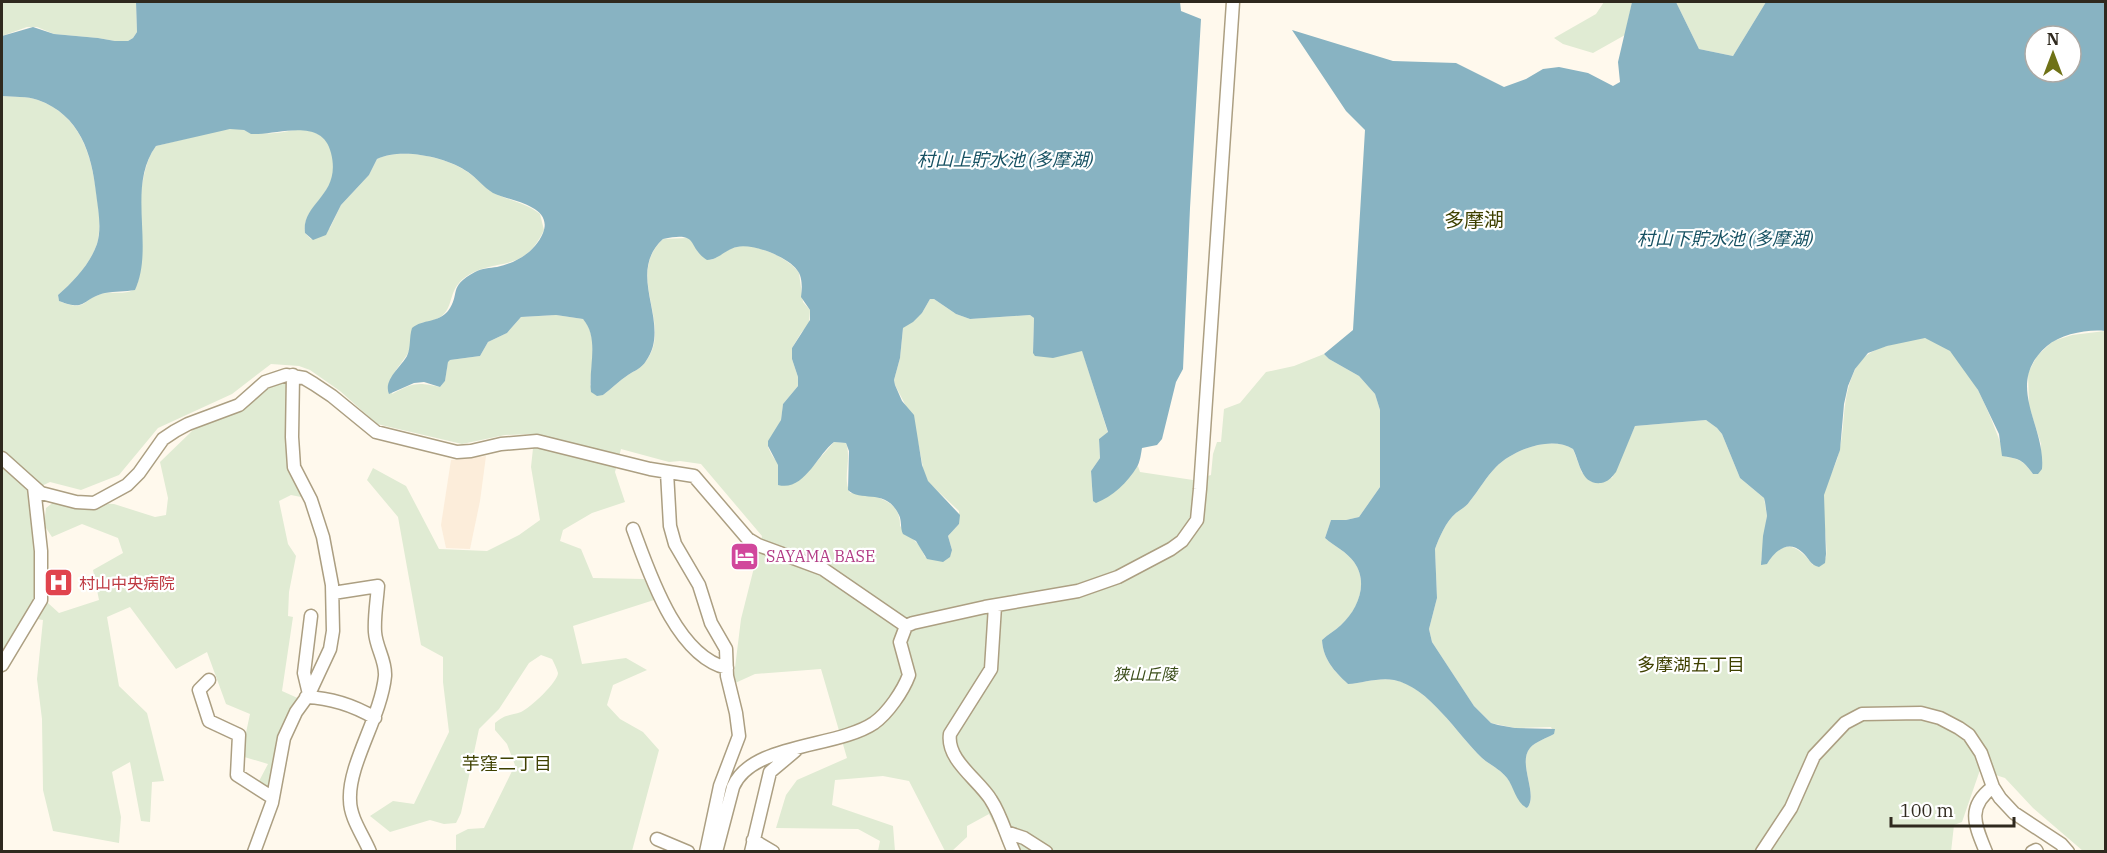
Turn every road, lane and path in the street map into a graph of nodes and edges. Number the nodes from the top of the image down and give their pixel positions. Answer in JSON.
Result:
{"nodes":[{"id":1,"x":1233,"y":2,"type":"edge"},
{"id":2,"x":293,"y":375,"type":"junction"},
{"id":3,"x":2,"y":458,"type":"edge"},
{"id":4,"x":667,"y":472,"type":"junction"},
{"id":5,"x":34,"y":487,"type":"junction"},
{"id":6,"x":633,"y":530,"type":"dead end"},
{"id":7,"x":333,"y":593,"type":"junction"},
{"id":8,"x":995,"y":606,"type":"junction"},
{"id":9,"x":311,"y":616,"type":"dead end"},
{"id":10,"x":906,"y":626,"type":"junction"},
{"id":11,"x":2,"y":665,"type":"edge"},
{"id":12,"x":727,"y":668,"type":"junction"},
{"id":13,"x":209,"y":680,"type":"dead end"},
{"id":14,"x":307,"y":695,"type":"junction"},
{"id":15,"x":375,"y":718,"type":"junction"},
{"id":16,"x":798,"y":748,"type":"junction"},
{"id":17,"x":1993,"y":787,"type":"junction"},
{"id":18,"x":273,"y":798,"type":"junction"},
{"id":19,"x":1006,"y":832,"type":"junction"},
{"id":20,"x":657,"y":839,"type":"dead end"},
{"id":21,"x":752,"y":846,"type":"edge"},
{"id":22,"x":1762,"y":851,"type":"edge"},
{"id":23,"x":254,"y":852,"type":"edge"},
{"id":24,"x":370,"y":852,"type":"edge"},
{"id":25,"x":688,"y":852,"type":"edge"},
{"id":26,"x":706,"y":852,"type":"edge"},
{"id":27,"x":716,"y":852,"type":"edge"},
{"id":28,"x":773,"y":852,"type":"edge"},
{"id":29,"x":1014,"y":852,"type":"edge"},
{"id":30,"x":1046,"y":852,"type":"edge"},
{"id":31,"x":1986,"y":852,"type":"edge"},
{"id":32,"x":2032,"y":852,"type":"edge"},
{"id":33,"x":2037,"y":852,"type":"edge"},
{"id":34,"x":2068,"y":852,"type":"edge"}],
"edges":[{"from":1,"to":8,"type":"street"},
{"from":2,"to":4,"type":"street"},
{"from":2,"to":5,"type":"street"},
{"from":2,"to":7,"type":"street"},
{"from":3,"to":5,"type":"street"},
{"from":4,"to":10,"type":"street"},
{"from":4,"to":12,"type":"street"},
{"from":5,"to":11,"type":"street"},
{"from":6,"to":12,"type":"street"},
{"from":7,"to":14,"type":"street"},
{"from":7,"to":15,"type":"street"},
{"from":8,"to":10,"type":"street"},
{"from":8,"to":19,"type":"street"},
{"from":9,"to":14,"type":"street"},
{"from":10,"to":16,"type":"street"},
{"from":12,"to":26,"type":"street"},
{"from":13,"to":18,"type":"street"},
{"from":14,"to":15,"type":"street"},
{"from":14,"to":18,"type":"street"},
{"from":15,"to":24,"type":"street"},
{"from":16,"to":21,"type":"street"},
{"from":16,"to":27,"type":"street"},
{"from":17,"to":22,"type":"street"},
{"from":17,"to":31,"type":"street"},
{"from":17,"to":34,"type":"street"},
{"from":18,"to":23,"type":"street"},
{"from":19,"to":29,"type":"street"},
{"from":19,"to":30,"type":"street"},
{"from":20,"to":25,"type":"street"},
{"from":21,"to":28,"type":"street"},
{"from":32,"to":33,"type":"street"}]}
